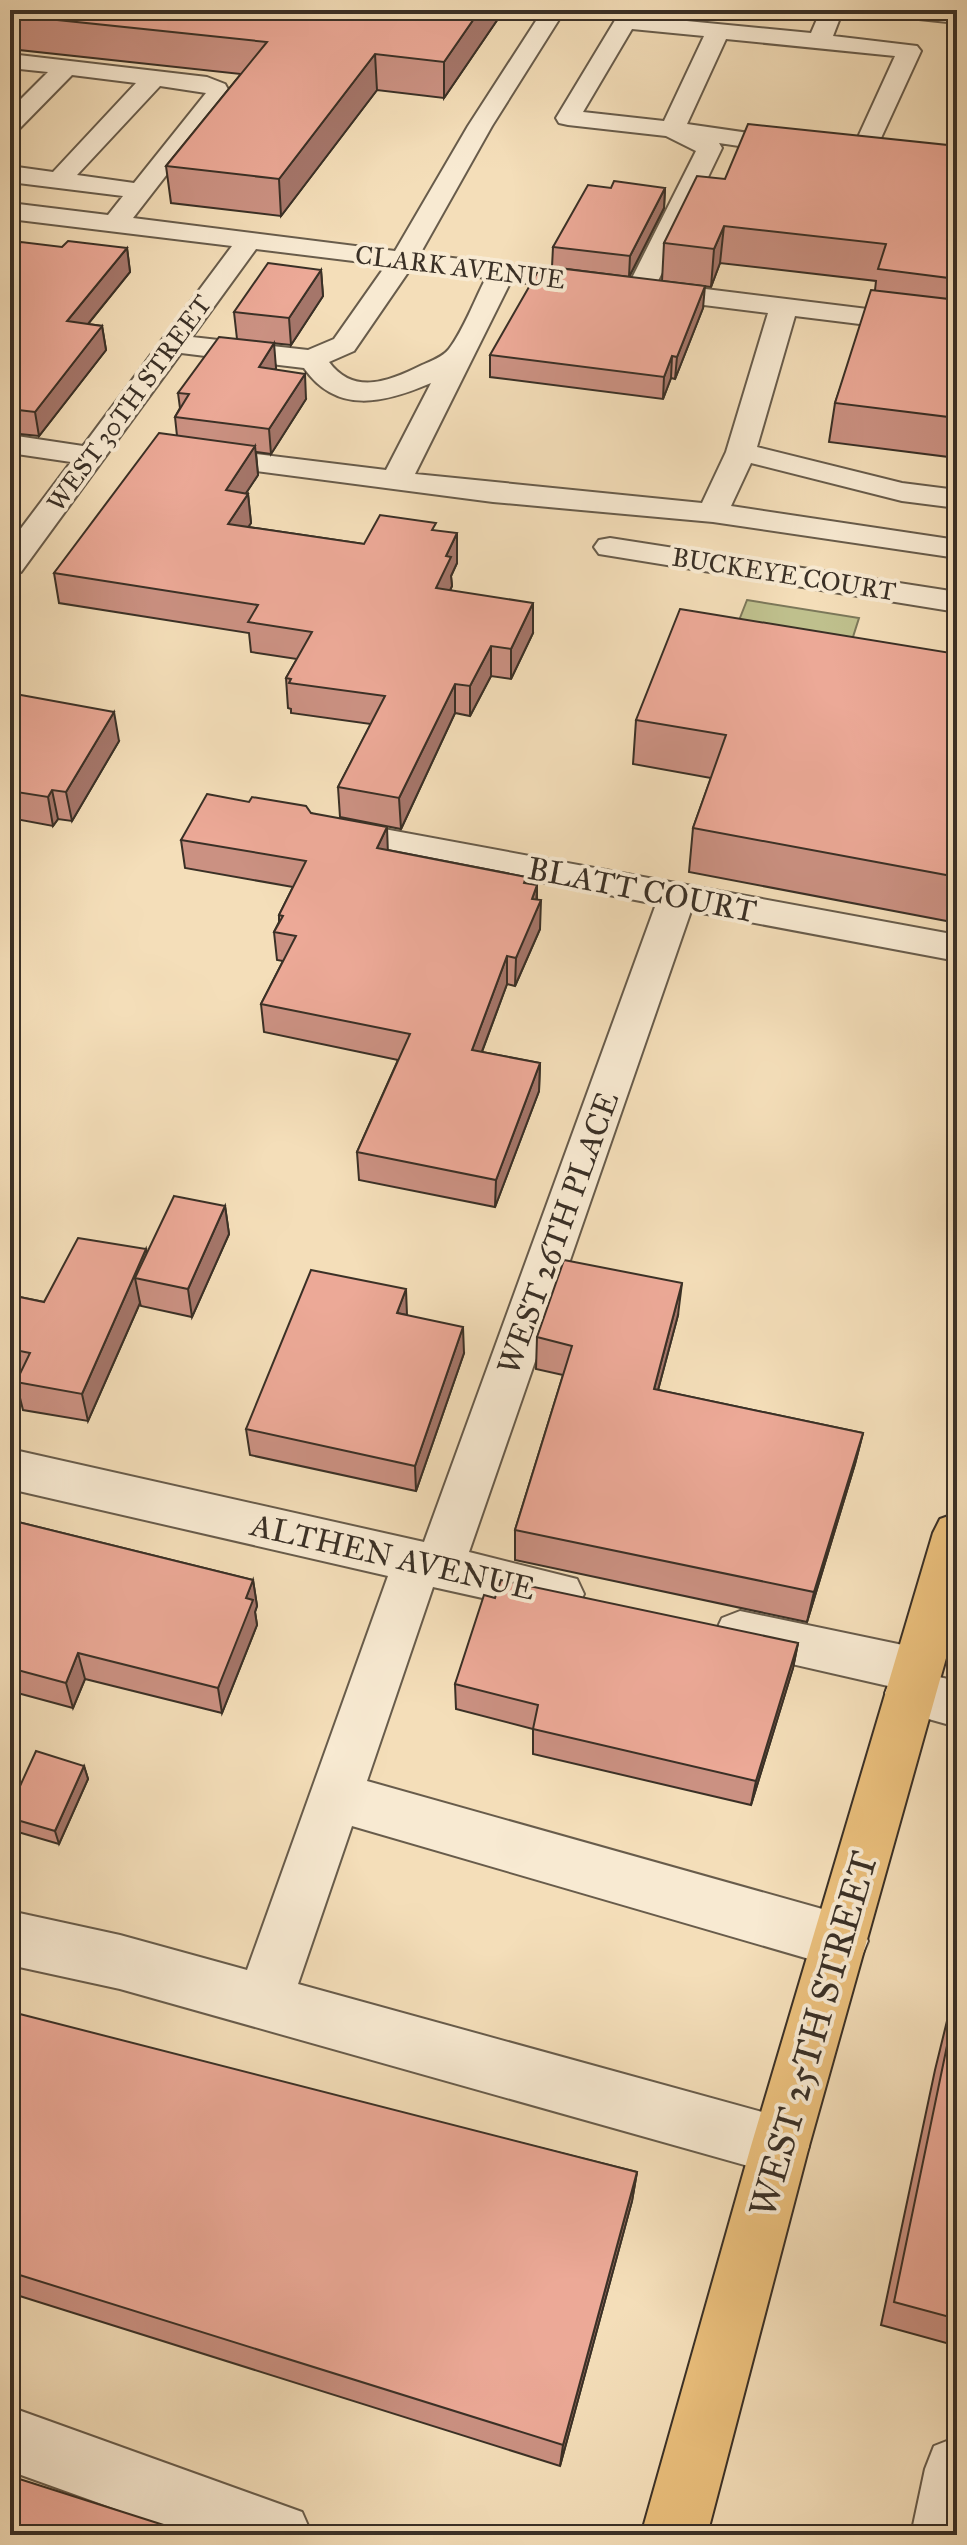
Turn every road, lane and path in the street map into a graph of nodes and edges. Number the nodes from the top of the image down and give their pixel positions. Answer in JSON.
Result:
{"nodes":[{"id":1,"x":554,"y":10,"type":"edge"},
{"id":2,"x":832,"y":10,"type":"edge"},
{"id":3,"x":900,"y":10,"type":"edge"},
{"id":4,"x":957,"y":16,"type":"edge"},
{"id":5,"x":718,"y":31,"type":"junction"},
{"id":6,"x":819,"y":41,"type":"junction"},
{"id":7,"x":10,"y":61,"type":"edge"},
{"id":8,"x":66,"y":68,"type":"junction"},
{"id":9,"x":154,"y":78,"type":"junction"},
{"id":10,"x":10,"y":124,"type":"edge"},
{"id":11,"x":672,"y":129,"type":"junction"},
{"id":12,"x":861,"y":157,"type":"junction"},
{"id":13,"x":889,"y":160,"type":"edge"},
{"id":14,"x":10,"y":174,"type":"edge"},
{"id":15,"x":59,"y":180,"type":"junction"},
{"id":16,"x":141,"y":191,"type":"junction"},
{"id":17,"x":10,"y":211,"type":"edge"},
{"id":18,"x":50,"y":216,"type":"junction"},
{"id":19,"x":115,"y":224,"type":"junction"},
{"id":20,"x":31,"y":238,"type":"dead end"},
{"id":21,"x":249,"y":241,"type":"junction"},
{"id":22,"x":403,"y":260,"type":"junction"},
{"id":23,"x":502,"y":272,"type":"junction"},
{"id":24,"x":640,"y":289,"type":"junction"},
{"id":25,"x":784,"y":307,"type":"junction"},
{"id":26,"x":957,"y":328,"type":"edge"},
{"id":27,"x":173,"y":343,"type":"junction"},
{"id":28,"x":457,"y":358,"type":"junction"},
{"id":29,"x":312,"y":359,"type":"junction"},
{"id":30,"x":10,"y":444,"type":"edge"},
{"id":31,"x":741,"y":452,"type":"junction"},
{"id":32,"x":171,"y":453,"type":"edge"},
{"id":33,"x":91,"y":456,"type":"junction"},
{"id":34,"x":396,"y":481,"type":"junction"},
{"id":35,"x":957,"y":499,"type":"edge"},
{"id":36,"x":713,"y":513,"type":"junction"},
{"id":37,"x":610,"y":547,"type":"dead end"},
{"id":38,"x":957,"y":549,"type":"edge"},
{"id":39,"x":10,"y":565,"type":"edge"},
{"id":40,"x":957,"y":602,"type":"edge"},
{"id":41,"x":327,"y":830,"type":"edge"},
{"id":42,"x":677,"y":897,"type":"junction"},
{"id":43,"x":957,"y":948,"type":"edge"},
{"id":44,"x":10,"y":1469,"type":"edge"},
{"id":45,"x":957,"y":1533,"type":"edge"},
{"id":46,"x":428,"y":1566,"type":"junction"},
{"id":47,"x":605,"y":1604,"type":"edge"},
{"id":48,"x":696,"y":1624,"type":"edge"},
{"id":49,"x":929,"y":1689,"type":"edge"},
{"id":50,"x":336,"y":1797,"type":"junction"},
{"id":51,"x":10,"y":1938,"type":"edge"},
{"id":52,"x":840,"y":1941,"type":"junction"},
{"id":53,"x":264,"y":2002,"type":"junction"},
{"id":54,"x":780,"y":2146,"type":"junction"},
{"id":55,"x":10,"y":2439,"type":"edge"},
{"id":56,"x":957,"y":2469,"type":"edge"},
{"id":57,"x":279,"y":2535,"type":"edge"},
{"id":58,"x":674,"y":2535,"type":"edge"},
{"id":59,"x":944,"y":2535,"type":"edge"}],
"edges":[{"from":1,"to":22,"type":"street"},
{"from":2,"to":6,"type":"street"},
{"from":3,"to":4,"type":"street"},
{"from":5,"to":6,"type":"street"},
{"from":5,"to":11,"type":"street"},
{"from":5,"to":11,"type":"street"},
{"from":6,"to":12,"type":"street"},
{"from":7,"to":8,"type":"street"},
{"from":8,"to":9,"type":"street"},
{"from":8,"to":10,"type":"street"},
{"from":9,"to":15,"type":"street"},
{"from":9,"to":16,"type":"street"},
{"from":11,"to":12,"type":"street"},
{"from":11,"to":24,"type":"street"},
{"from":12,"to":13,"type":"street"},
{"from":14,"to":15,"type":"street"},
{"from":15,"to":16,"type":"street"},
{"from":16,"to":19,"type":"street"},
{"from":17,"to":18,"type":"street","name":"CLARK AVENUE"},
{"from":18,"to":19,"type":"street","name":"CLARK AVENUE"},
{"from":18,"to":20,"type":"street"},
{"from":19,"to":21,"type":"street","name":"CLARK AVENUE"},
{"from":21,"to":22,"type":"street","name":"CLARK AVENUE"},
{"from":21,"to":27,"type":"street","name":"WEST 30TH STREET"},
{"from":22,"to":23,"type":"street","name":"CLARK AVENUE"},
{"from":22,"to":29,"type":"street"},
{"from":23,"to":24,"type":"street","name":"CLARK AVENUE"},
{"from":23,"to":28,"type":"street"},
{"from":24,"to":25,"type":"street","name":"CLARK AVENUE"},
{"from":25,"to":26,"type":"street","name":"CLARK AVENUE"},
{"from":25,"to":31,"type":"street"},
{"from":27,"to":29,"type":"street"},
{"from":27,"to":33,"type":"street","name":"WEST 30TH STREET"},
{"from":28,"to":29,"type":"street"},
{"from":28,"to":34,"type":"street"},
{"from":30,"to":33,"type":"street"},
{"from":31,"to":35,"type":"street"},
{"from":31,"to":36,"type":"street"},
{"from":32,"to":34,"type":"street"},
{"from":33,"to":39,"type":"street","name":"WEST 30TH STREET"},
{"from":34,"to":36,"type":"street"},
{"from":36,"to":38,"type":"street"},
{"from":37,"to":40,"type":"street","name":"BUCKEYE COURT"},
{"from":41,"to":42,"type":"street","name":"BLATT COURT"},
{"from":42,"to":43,"type":"street","name":"BLATT COURT"},
{"from":42,"to":46,"type":"street","name":"WEST 26TH PLACE"},
{"from":44,"to":46,"type":"street","name":"ALTHEN AVENUE"},
{"from":45,"to":49,"type":"main road","name":"WEST 25TH STREET"},
{"from":46,"to":47,"type":"street","name":"ALTHEN AVENUE"},
{"from":46,"to":50,"type":"street","name":"WEST 26TH PLACE"},
{"from":48,"to":49,"type":"street"},
{"from":49,"to":52,"type":"main road","name":"WEST 25TH STREET"},
{"from":50,"to":52,"type":"street"},
{"from":50,"to":53,"type":"street","name":"WEST 26TH PLACE"},
{"from":51,"to":53,"type":"street"},
{"from":52,"to":54,"type":"main road","name":"WEST 25TH STREET"},
{"from":53,"to":54,"type":"street"},
{"from":54,"to":58,"type":"main road","name":"WEST 25TH STREET"},
{"from":55,"to":57,"type":"street"},
{"from":56,"to":59,"type":"street"}]}
